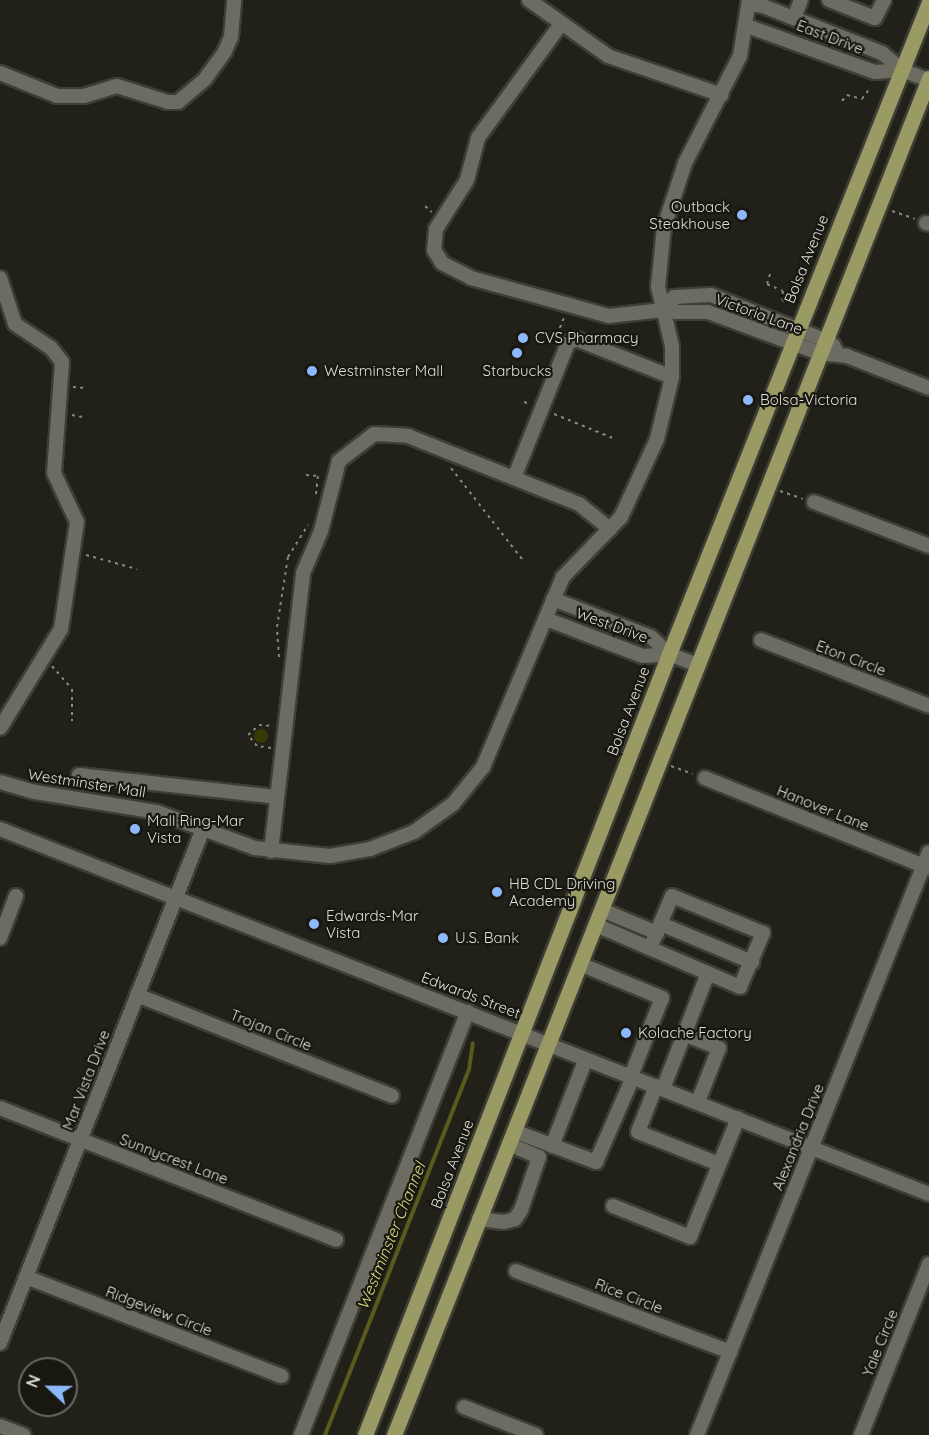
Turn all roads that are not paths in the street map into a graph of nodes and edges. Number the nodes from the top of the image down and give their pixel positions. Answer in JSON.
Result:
{"nodes":[{"id":1,"x":234,"y":0,"type":"edge"},
{"id":2,"x":529,"y":0,"type":"edge"},
{"id":3,"x":801,"y":0,"type":"edge"},
{"id":4,"x":829,"y":0,"type":"edge"},
{"id":5,"x":884,"y":0,"type":"edge"},
{"id":6,"x":749,"y":2,"type":"edge"},
{"id":7,"x":929,"y":2,"type":"edge"},
{"id":8,"x":794,"y":18,"type":"junction"},
{"id":9,"x":561,"y":24,"type":"junction"},
{"id":10,"x":747,"y":26,"type":"junction"},
{"id":11,"x":902,"y":70,"type":"junction"},
{"id":12,"x":0,"y":73,"type":"edge"},
{"id":13,"x":928,"y":79,"type":"edge"},
{"id":14,"x":722,"y":95,"type":"junction"},
{"id":15,"x":0,"y":278,"type":"edge"},
{"id":16,"x":666,"y":309,"type":"junction"},
{"id":17,"x":795,"y":336,"type":"junction"},
{"id":18,"x":821,"y":346,"type":"junction"},
{"id":19,"x":672,"y":377,"type":"junction"},
{"id":20,"x":929,"y":388,"type":"edge"},
{"id":21,"x":514,"y":478,"type":"junction"},
{"id":22,"x":814,"y":502,"type":"road end"},
{"id":23,"x":610,"y":529,"type":"junction"},
{"id":24,"x":929,"y":546,"type":"edge"},
{"id":25,"x":553,"y":599,"type":"junction"},
{"id":26,"x":546,"y":619,"type":"junction"},
{"id":27,"x":761,"y":640,"type":"dead end"},
{"id":28,"x":669,"y":654,"type":"junction"},
{"id":29,"x":697,"y":665,"type":"junction"},
{"id":30,"x":929,"y":706,"type":"edge"},
{"id":31,"x":0,"y":728,"type":"edge"},
{"id":32,"x":79,"y":775,"type":"dead end"},
{"id":33,"x":705,"y":778,"type":"road end"},
{"id":34,"x":0,"y":782,"type":"edge"},
{"id":35,"x":278,"y":796,"type":"junction"},
{"id":36,"x":0,"y":829,"type":"edge"},
{"id":37,"x":203,"y":829,"type":"junction"},
{"id":38,"x":271,"y":851,"type":"junction"},
{"id":39,"x":929,"y":852,"type":"edge"},
{"id":40,"x":926,"y":867,"type":"edge"},
{"id":41,"x":16,"y":896,"type":"dead end"},
{"id":42,"x":176,"y":897,"type":"junction"},
{"id":43,"x":602,"y":910,"type":"junction"},
{"id":44,"x":596,"y":926,"type":"junction"},
{"id":45,"x":659,"y":928,"type":"junction"},
{"id":46,"x":0,"y":938,"type":"edge"},
{"id":47,"x":650,"y":948,"type":"junction"},
{"id":48,"x":752,"y":962,"type":"junction"},
{"id":49,"x":580,"y":964,"type":"junction"},
{"id":50,"x":708,"y":973,"type":"junction"},
{"id":51,"x":137,"y":995,"type":"junction"},
{"id":52,"x":468,"y":1012,"type":"junction"},
{"id":53,"x":522,"y":1033,"type":"junction"},
{"id":54,"x":684,"y":1034,"type":"junction"},
{"id":55,"x":549,"y":1044,"type":"junction"},
{"id":56,"x":586,"y":1059,"type":"junction"},
{"id":57,"x":632,"y":1077,"type":"junction"},
{"id":58,"x":659,"y":1087,"type":"junction"},
{"id":59,"x":392,"y":1096,"type":"dead end"},
{"id":60,"x":698,"y":1102,"type":"junction"},
{"id":61,"x":0,"y":1108,"type":"edge"},
{"id":62,"x":738,"y":1118,"type":"junction"},
{"id":63,"x":512,"y":1138,"type":"junction"},
{"id":64,"x":80,"y":1140,"type":"junction"},
{"id":65,"x":552,"y":1146,"type":"junction"},
{"id":66,"x":811,"y":1147,"type":"junction"},
{"id":67,"x":719,"y":1164,"type":"junction"},
{"id":68,"x":929,"y":1194,"type":"edge"},
{"id":69,"x":614,"y":1206,"type":"dead end"},
{"id":70,"x":479,"y":1219,"type":"junction"},
{"id":71,"x":336,"y":1240,"type":"dead end"},
{"id":72,"x":929,"y":1264,"type":"edge"},
{"id":73,"x":516,"y":1271,"type":"dead end"},
{"id":74,"x":26,"y":1277,"type":"junction"},
{"id":75,"x":0,"y":1343,"type":"edge"},
{"id":76,"x":730,"y":1352,"type":"junction"},
{"id":77,"x":281,"y":1376,"type":"dead end"},
{"id":78,"x":464,"y":1407,"type":"dead end"},
{"id":79,"x":0,"y":1426,"type":"edge"},
{"id":80,"x":23,"y":1435,"type":"edge"},
{"id":81,"x":301,"y":1435,"type":"edge"},
{"id":82,"x":366,"y":1435,"type":"edge"},
{"id":83,"x":394,"y":1435,"type":"edge"},
{"id":84,"x":536,"y":1435,"type":"edge"},
{"id":85,"x":697,"y":1435,"type":"edge"},
{"id":86,"x":861,"y":1435,"type":"edge"}],
"edges":[{"from":1,"to":12,"type":"street"},
{"from":2,"to":9,"type":"street"},
{"from":3,"to":8,"type":"street"},
{"from":4,"to":5,"type":"street"},
{"from":6,"to":8,"type":"street","name":"East Drive"},
{"from":6,"to":10,"type":"street","name":"Westminster Mall"},
{"from":7,"to":11,"type":"main road","name":"Bolsa Avenue"},
{"from":8,"to":11,"type":"street","name":"East Drive"},
{"from":9,"to":14,"type":"street"},
{"from":9,"to":16,"type":"street","name":"Victoria Lane"},
{"from":10,"to":11,"type":"street","name":"East Drive"},
{"from":10,"to":14,"type":"street","name":"Westminster Mall"},
{"from":11,"to":13,"type":"street","name":"East Drive"},
{"from":11,"to":17,"type":"main road","name":"Bolsa Avenue"},
{"from":13,"to":18,"type":"main road"},
{"from":14,"to":16,"type":"street","name":"Westminster Mall"},
{"from":15,"to":31,"type":"street"},
{"from":16,"to":17,"type":"street","name":"Victoria Lane"},
{"from":16,"to":19,"type":"street","name":"Westminster Mall"},
{"from":17,"to":18,"type":"street","name":"Victoria Lane"},
{"from":17,"to":28,"type":"main road","name":"Bolsa Avenue"},
{"from":18,"to":20,"type":"street","name":"Victoria Lane"},
{"from":18,"to":29,"type":"main road"},
{"from":19,"to":21,"type":"street"},
{"from":19,"to":23,"type":"street","name":"Westminster Mall"},
{"from":21,"to":23,"type":"street"},
{"from":21,"to":35,"type":"street"},
{"from":22,"to":24,"type":"street"},
{"from":23,"to":25,"type":"street","name":"Westminster Mall"},
{"from":25,"to":26,"type":"street","name":"Westminster Mall"},
{"from":25,"to":28,"type":"street","name":"West Drive"},
{"from":26,"to":28,"type":"street","name":"West Drive"},
{"from":26,"to":38,"type":"street","name":"Westminster Mall"},
{"from":27,"to":30,"type":"street","name":"Eton Circle"},
{"from":28,"to":29,"type":"street","name":"West Drive"},
{"from":28,"to":53,"type":"main road","name":"Bolsa Avenue"},
{"from":29,"to":43,"type":"main road"},
{"from":32,"to":35,"type":"street"},
{"from":33,"to":40,"type":"street","name":"Hanover Lane"},
{"from":34,"to":37,"type":"street","name":"Westminster Mall"},
{"from":35,"to":38,"type":"street"},
{"from":36,"to":42,"type":"street","name":"Edwards Street"},
{"from":37,"to":38,"type":"street","name":"Westminster Mall"},
{"from":37,"to":42,"type":"street","name":"Mar Vista Drive"},
{"from":39,"to":40,"type":"street","name":"Alexandria Drive"},
{"from":40,"to":66,"type":"street","name":"Alexandria Drive"},
{"from":41,"to":46,"type":"street"},
{"from":42,"to":51,"type":"street","name":"Mar Vista Drive"},
{"from":42,"to":52,"type":"street","name":"Edwards Street"},
{"from":43,"to":44,"type":"main road"},
{"from":43,"to":45,"type":"street"},
{"from":44,"to":47,"type":"street"},
{"from":44,"to":49,"type":"main road"},
{"from":45,"to":47,"type":"street"},
{"from":45,"to":48,"type":"street"},
{"from":45,"to":48,"type":"street"},
{"from":47,"to":50,"type":"street"},
{"from":48,"to":50,"type":"street"},
{"from":49,"to":55,"type":"main road"},
{"from":49,"to":57,"type":"street"},
{"from":50,"to":54,"type":"street"},
{"from":51,"to":59,"type":"street","name":"Trojan Circle"},
{"from":51,"to":64,"type":"street","name":"Mar Vista Drive"},
{"from":52,"to":53,"type":"street","name":"Edwards Street"},
{"from":52,"to":81,"type":"street"},
{"from":53,"to":55,"type":"street","name":"Edwards Street"},
{"from":53,"to":82,"type":"main road","name":"Bolsa Avenue"},
{"from":54,"to":58,"type":"street"},
{"from":54,"to":60,"type":"street"},
{"from":55,"to":56,"type":"street","name":"Edwards Street"},
{"from":55,"to":63,"type":"main road"},
{"from":56,"to":57,"type":"street","name":"Edwards Street"},
{"from":56,"to":65,"type":"street"},
{"from":57,"to":58,"type":"street","name":"Edwards Street"},
{"from":57,"to":65,"type":"street"},
{"from":58,"to":60,"type":"street","name":"Edwards Street"},
{"from":58,"to":67,"type":"street"},
{"from":60,"to":62,"type":"street","name":"Edwards Street"},
{"from":61,"to":64,"type":"street","name":"Sunnycrest Lane"},
{"from":62,"to":66,"type":"street","name":"Edwards Street"},
{"from":62,"to":67,"type":"street"},
{"from":63,"to":65,"type":"street"},
{"from":63,"to":70,"type":"main road"},
{"from":63,"to":70,"type":"street"},
{"from":64,"to":71,"type":"street","name":"Sunnycrest Lane"},
{"from":64,"to":74,"type":"street","name":"Mar Vista Drive"},
{"from":66,"to":68,"type":"street","name":"Edwards Street"},
{"from":66,"to":76,"type":"street","name":"Alexandria Drive"},
{"from":67,"to":69,"type":"street"},
{"from":70,"to":83,"type":"main road"},
{"from":72,"to":86,"type":"street","name":"Yale Circle"},
{"from":73,"to":76,"type":"street","name":"Rice Circle"},
{"from":74,"to":75,"type":"street","name":"Mar Vista Drive"},
{"from":74,"to":77,"type":"street","name":"Ridgeview Circle"},
{"from":76,"to":85,"type":"street","name":"Alexandria Drive"},
{"from":78,"to":84,"type":"street"},
{"from":79,"to":80,"type":"street"}]}
